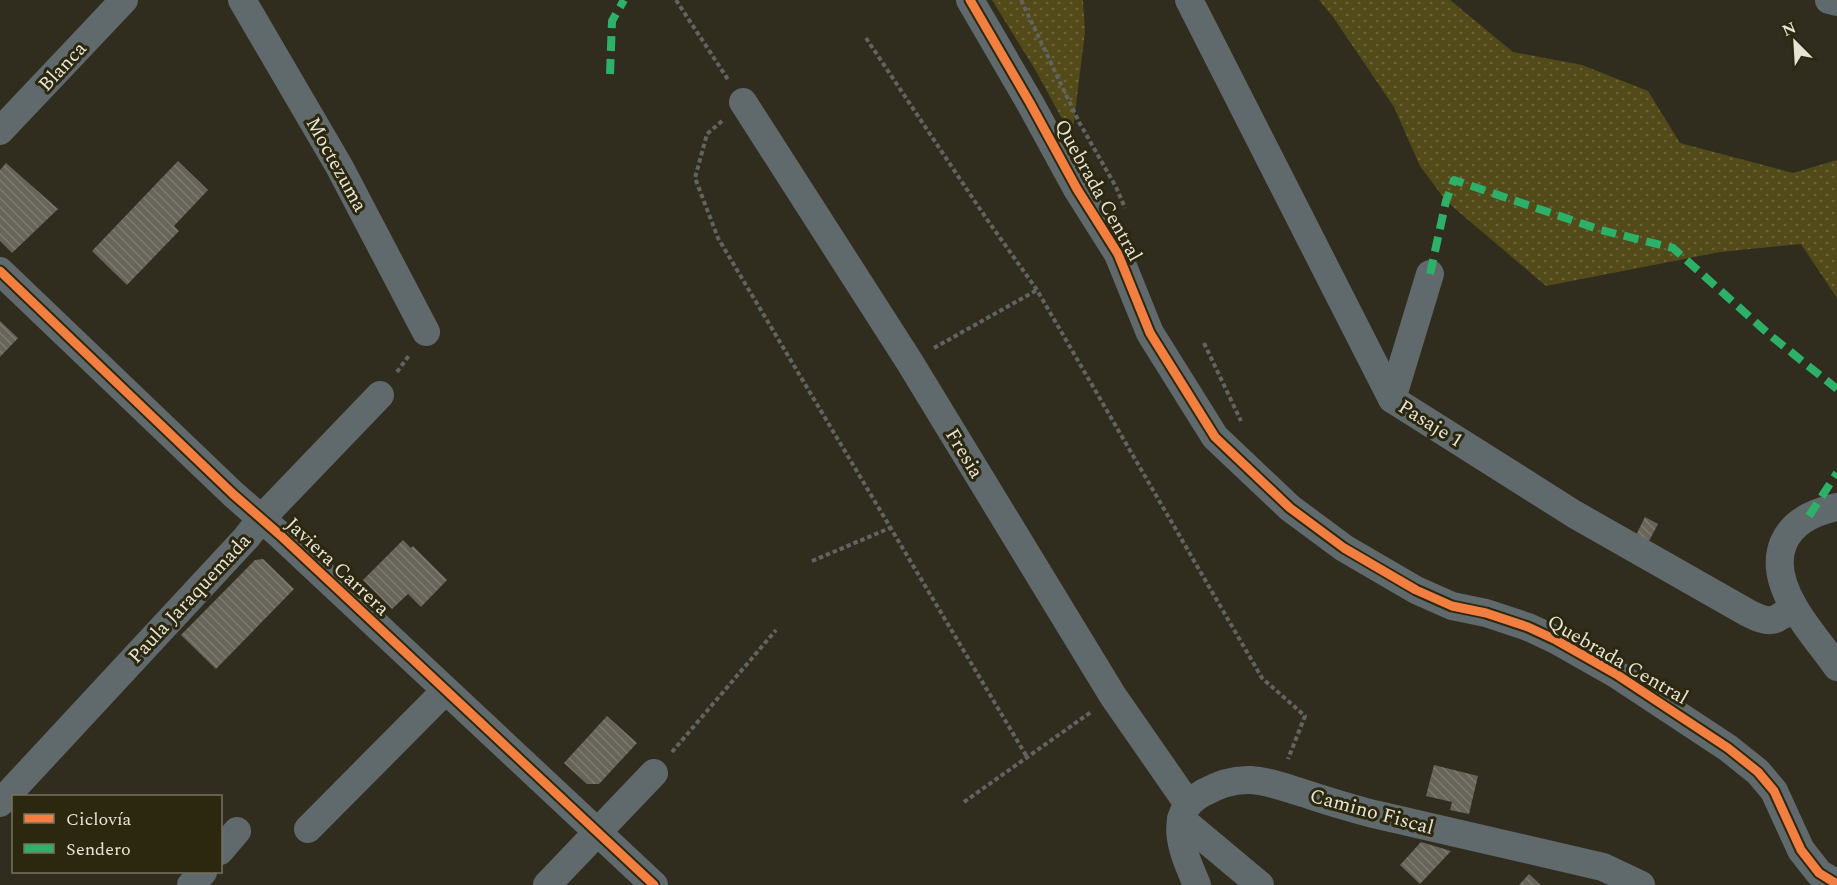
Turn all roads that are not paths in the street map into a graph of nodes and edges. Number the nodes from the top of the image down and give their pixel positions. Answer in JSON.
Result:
{"nodes":[{"id":1,"x":124,"y":0,"type":"edge"},
{"id":2,"x":242,"y":0,"type":"edge"},
{"id":3,"x":970,"y":0,"type":"edge"},
{"id":4,"x":1188,"y":0,"type":"edge"},
{"id":5,"x":1829,"y":0,"type":"edge"},
{"id":6,"x":1837,"y":2,"type":"edge"},
{"id":7,"x":743,"y":102,"type":"road end"},
{"id":8,"x":0,"y":132,"type":"edge"},
{"id":9,"x":0,"y":271,"type":"edge"},
{"id":10,"x":1430,"y":274,"type":"dead end"},
{"id":11,"x":426,"y":332,"type":"road end"},
{"id":12,"x":380,"y":395,"type":"road end"},
{"id":13,"x":1392,"y":399,"type":"junction"},
{"id":14,"x":1837,"y":507,"type":"edge"},
{"id":15,"x":261,"y":519,"type":"junction"},
{"id":16,"x":1793,"y":606,"type":"junction"},
{"id":17,"x":1837,"y":667,"type":"edge"},
{"id":18,"x":445,"y":691,"type":"junction"},
{"id":19,"x":654,"y":773,"type":"road end"},
{"id":20,"x":0,"y":803,"type":"edge"},
{"id":21,"x":1185,"y":812,"type":"junction"},
{"id":22,"x":308,"y":829,"type":"dead end"},
{"id":23,"x":597,"y":833,"type":"junction"},
{"id":24,"x":202,"y":873,"type":"edge"},
{"id":25,"x":1837,"y":884,"type":"edge"},
{"id":26,"x":191,"y":885,"type":"edge"},
{"id":27,"x":547,"y":885,"type":"edge"},
{"id":28,"x":654,"y":885,"type":"edge"},
{"id":29,"x":1197,"y":885,"type":"edge"},
{"id":30,"x":1260,"y":885,"type":"edge"},
{"id":31,"x":1641,"y":885,"type":"edge"}],
"edges":[{"from":1,"to":8,"type":"street","name":"Blanca"},
{"from":2,"to":11,"type":"street","name":"Moctezuma"},
{"from":3,"to":25,"type":"street","name":"Quebrada Central"},
{"from":4,"to":13,"type":"street","name":"Pasaje 1"},
{"from":5,"to":6,"type":"street"},
{"from":7,"to":21,"type":"street","name":"Fresia"},
{"from":9,"to":15,"type":"street","name":"Javiera Carrera"},
{"from":10,"to":13,"type":"street"},
{"from":12,"to":15,"type":"street","name":"Paula Jaraquemada"},
{"from":13,"to":16,"type":"street","name":"Pasaje 1"},
{"from":14,"to":16,"type":"street"},
{"from":15,"to":18,"type":"street","name":"Javiera Carrera"},
{"from":15,"to":20,"type":"street","name":"Paula Jaraquemada"},
{"from":16,"to":17,"type":"street"},
{"from":18,"to":22,"type":"street"},
{"from":18,"to":23,"type":"street","name":"Javiera Carrera"},
{"from":19,"to":23,"type":"street"},
{"from":21,"to":29,"type":"street"},
{"from":21,"to":30,"type":"street","name":"Fresia"},
{"from":21,"to":31,"type":"street","name":"Camino Fiscal"},
{"from":23,"to":27,"type":"street"},
{"from":23,"to":28,"type":"street","name":"Javiera Carrera"},
{"from":24,"to":26,"type":"street"}]}
